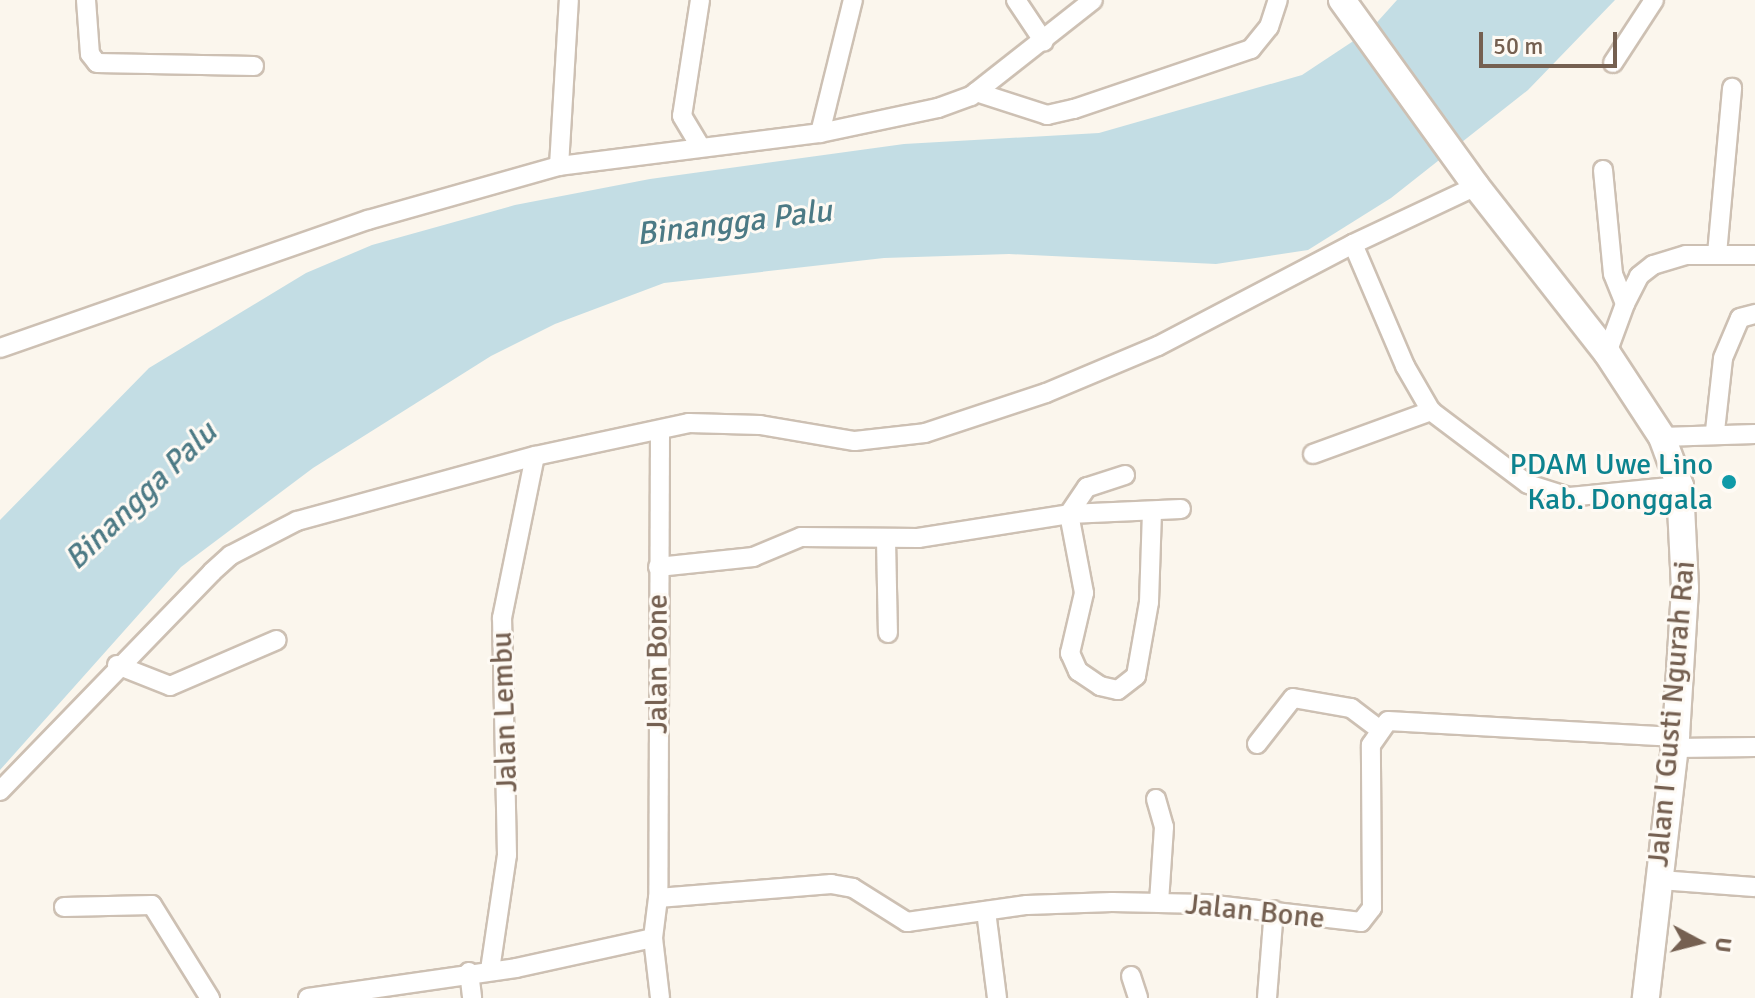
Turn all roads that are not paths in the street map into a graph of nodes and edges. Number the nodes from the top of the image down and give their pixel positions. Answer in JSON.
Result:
{"nodes":[{"id":1,"x":86,"y":0,"type":"edge"},
{"id":2,"x":569,"y":0,"type":"edge"},
{"id":3,"x":700,"y":0,"type":"edge"},
{"id":4,"x":853,"y":0,"type":"edge"},
{"id":5,"x":1016,"y":0,"type":"edge"},
{"id":6,"x":1093,"y":0,"type":"edge"},
{"id":7,"x":1278,"y":0,"type":"edge"},
{"id":8,"x":1342,"y":0,"type":"edge"},
{"id":9,"x":1654,"y":0,"type":"edge"},
{"id":10,"x":1044,"y":42,"type":"junction"},
{"id":11,"x":1613,"y":63,"type":"dead end"},
{"id":12,"x":254,"y":66,"type":"dead end"},
{"id":13,"x":1732,"y":88,"type":"dead end"},
{"id":14,"x":976,"y":92,"type":"junction"},
{"id":15,"x":820,"y":133,"type":"junction"},
{"id":16,"x":700,"y":146,"type":"junction"},
{"id":17,"x":559,"y":166,"type":"junction"},
{"id":18,"x":1603,"y":170,"type":"dead end"},
{"id":19,"x":1476,"y":186,"type":"junction"},
{"id":20,"x":1353,"y":244,"type":"junction"},
{"id":21,"x":1717,"y":254,"type":"junction"},
{"id":22,"x":1755,"y":255,"type":"edge"},
{"id":23,"x":1625,"y":304,"type":"junction"},
{"id":24,"x":1755,"y":314,"type":"edge"},
{"id":25,"x":0,"y":348,"type":"edge"},
{"id":26,"x":1607,"y":353,"type":"junction"},
{"id":27,"x":1431,"y":411,"type":"junction"},
{"id":28,"x":660,"y":431,"type":"junction"},
{"id":29,"x":1715,"y":431,"type":"junction"},
{"id":30,"x":1755,"y":434,"type":"edge"},
{"id":31,"x":1662,"y":437,"type":"junction"},
{"id":32,"x":1313,"y":454,"type":"dead end"},
{"id":33,"x":535,"y":456,"type":"junction"},
{"id":34,"x":1125,"y":475,"type":"dead end"},
{"id":35,"x":1680,"y":486,"type":"junction"},
{"id":36,"x":1181,"y":509,"type":"dead end"},
{"id":37,"x":1152,"y":511,"type":"junction"},
{"id":38,"x":1069,"y":514,"type":"junction"},
{"id":39,"x":886,"y":540,"type":"junction"},
{"id":40,"x":658,"y":567,"type":"junction"},
{"id":41,"x":888,"y":633,"type":"dead end"},
{"id":42,"x":277,"y":640,"type":"dead end"},
{"id":43,"x":117,"y":665,"type":"junction"},
{"id":44,"x":1379,"y":729,"type":"junction"},
{"id":45,"x":1676,"y":742,"type":"junction"},
{"id":46,"x":1257,"y":744,"type":"dead end"},
{"id":47,"x":1755,"y":747,"type":"edge"},
{"id":48,"x":0,"y":791,"type":"edge"},
{"id":49,"x":1156,"y":799,"type":"dead end"},
{"id":50,"x":1659,"y":880,"type":"junction"},
{"id":51,"x":1755,"y":887,"type":"edge"},
{"id":52,"x":658,"y":898,"type":"junction"},
{"id":53,"x":1159,"y":903,"type":"junction"},
{"id":54,"x":64,"y":907,"type":"dead end"},
{"id":55,"x":1274,"y":910,"type":"junction"},
{"id":56,"x":986,"y":911,"type":"junction"},
{"id":57,"x":653,"y":938,"type":"junction"},
{"id":58,"x":490,"y":970,"type":"junction"},
{"id":59,"x":469,"y":972,"type":"junction"},
{"id":60,"x":1131,"y":976,"type":"dead end"},
{"id":61,"x":369,"y":993,"type":"edge"},
{"id":62,"x":210,"y":998,"type":"edge"},
{"id":63,"x":308,"y":998,"type":"edge"},
{"id":64,"x":472,"y":998,"type":"edge"},
{"id":65,"x":660,"y":998,"type":"edge"},
{"id":66,"x":997,"y":998,"type":"edge"},
{"id":67,"x":1138,"y":998,"type":"edge"},
{"id":68,"x":1267,"y":998,"type":"edge"},
{"id":69,"x":1646,"y":998,"type":"edge"}],
"edges":[{"from":1,"to":12,"type":"street"},
{"from":2,"to":17,"type":"street"},
{"from":3,"to":16,"type":"street"},
{"from":4,"to":15,"type":"street"},
{"from":5,"to":10,"type":"street"},
{"from":6,"to":10,"type":"street"},
{"from":7,"to":14,"type":"street"},
{"from":8,"to":19,"type":"main road","name":"Jalan I Gusti Ngurah Rai"},
{"from":9,"to":11,"type":"street"},
{"from":10,"to":14,"type":"street"},
{"from":13,"to":21,"type":"street"},
{"from":14,"to":15,"type":"street"},
{"from":15,"to":16,"type":"street"},
{"from":16,"to":17,"type":"street"},
{"from":17,"to":25,"type":"street"},
{"from":18,"to":23,"type":"street"},
{"from":19,"to":20,"type":"street"},
{"from":19,"to":26,"type":"main road","name":"Jalan I Gusti Ngurah Rai"},
{"from":20,"to":27,"type":"street"},
{"from":20,"to":28,"type":"street"},
{"from":21,"to":22,"type":"street"},
{"from":21,"to":23,"type":"street"},
{"from":23,"to":26,"type":"street"},
{"from":24,"to":29,"type":"street"},
{"from":26,"to":31,"type":"main road","name":"Jalan I Gusti Ngurah Rai"},
{"from":27,"to":32,"type":"street"},
{"from":27,"to":35,"type":"street"},
{"from":28,"to":33,"type":"street"},
{"from":28,"to":40,"type":"street","name":"Jalan Bone"},
{"from":29,"to":30,"type":"street"},
{"from":29,"to":31,"type":"street"},
{"from":31,"to":35,"type":"main road","name":"Jalan I Gusti Ngurah Rai"},
{"from":33,"to":43,"type":"street"},
{"from":33,"to":58,"type":"street","name":"Jalan Lembu"},
{"from":34,"to":38,"type":"street"},
{"from":35,"to":45,"type":"main road","name":"Jalan I Gusti Ngurah Rai"},
{"from":36,"to":37,"type":"street"},
{"from":37,"to":38,"type":"street"},
{"from":37,"to":38,"type":"street"},
{"from":38,"to":39,"type":"street"},
{"from":39,"to":40,"type":"street"},
{"from":39,"to":41,"type":"street"},
{"from":40,"to":52,"type":"street","name":"Jalan Bone"},
{"from":42,"to":43,"type":"street"},
{"from":43,"to":48,"type":"street"},
{"from":44,"to":45,"type":"street"},
{"from":44,"to":46,"type":"street"},
{"from":44,"to":55,"type":"street","name":"Jalan Bone"},
{"from":45,"to":47,"type":"street"},
{"from":45,"to":50,"type":"main road","name":"Jalan I Gusti Ngurah Rai"},
{"from":49,"to":53,"type":"street"},
{"from":50,"to":51,"type":"street"},
{"from":50,"to":69,"type":"main road","name":"Jalan I Gusti Ngurah Rai"},
{"from":52,"to":56,"type":"street","name":"Jalan Bone"},
{"from":52,"to":57,"type":"street","name":"Jalan Bone"},
{"from":53,"to":55,"type":"street","name":"Jalan Bone"},
{"from":53,"to":56,"type":"street","name":"Jalan Bone"},
{"from":54,"to":62,"type":"street"},
{"from":55,"to":68,"type":"street"},
{"from":56,"to":66,"type":"street"},
{"from":57,"to":58,"type":"street"},
{"from":57,"to":65,"type":"street","name":"Jalan Bone"},
{"from":58,"to":59,"type":"street"},
{"from":59,"to":61,"type":"street"},
{"from":59,"to":64,"type":"street"},
{"from":60,"to":67,"type":"street"},
{"from":61,"to":63,"type":"street"}]}
